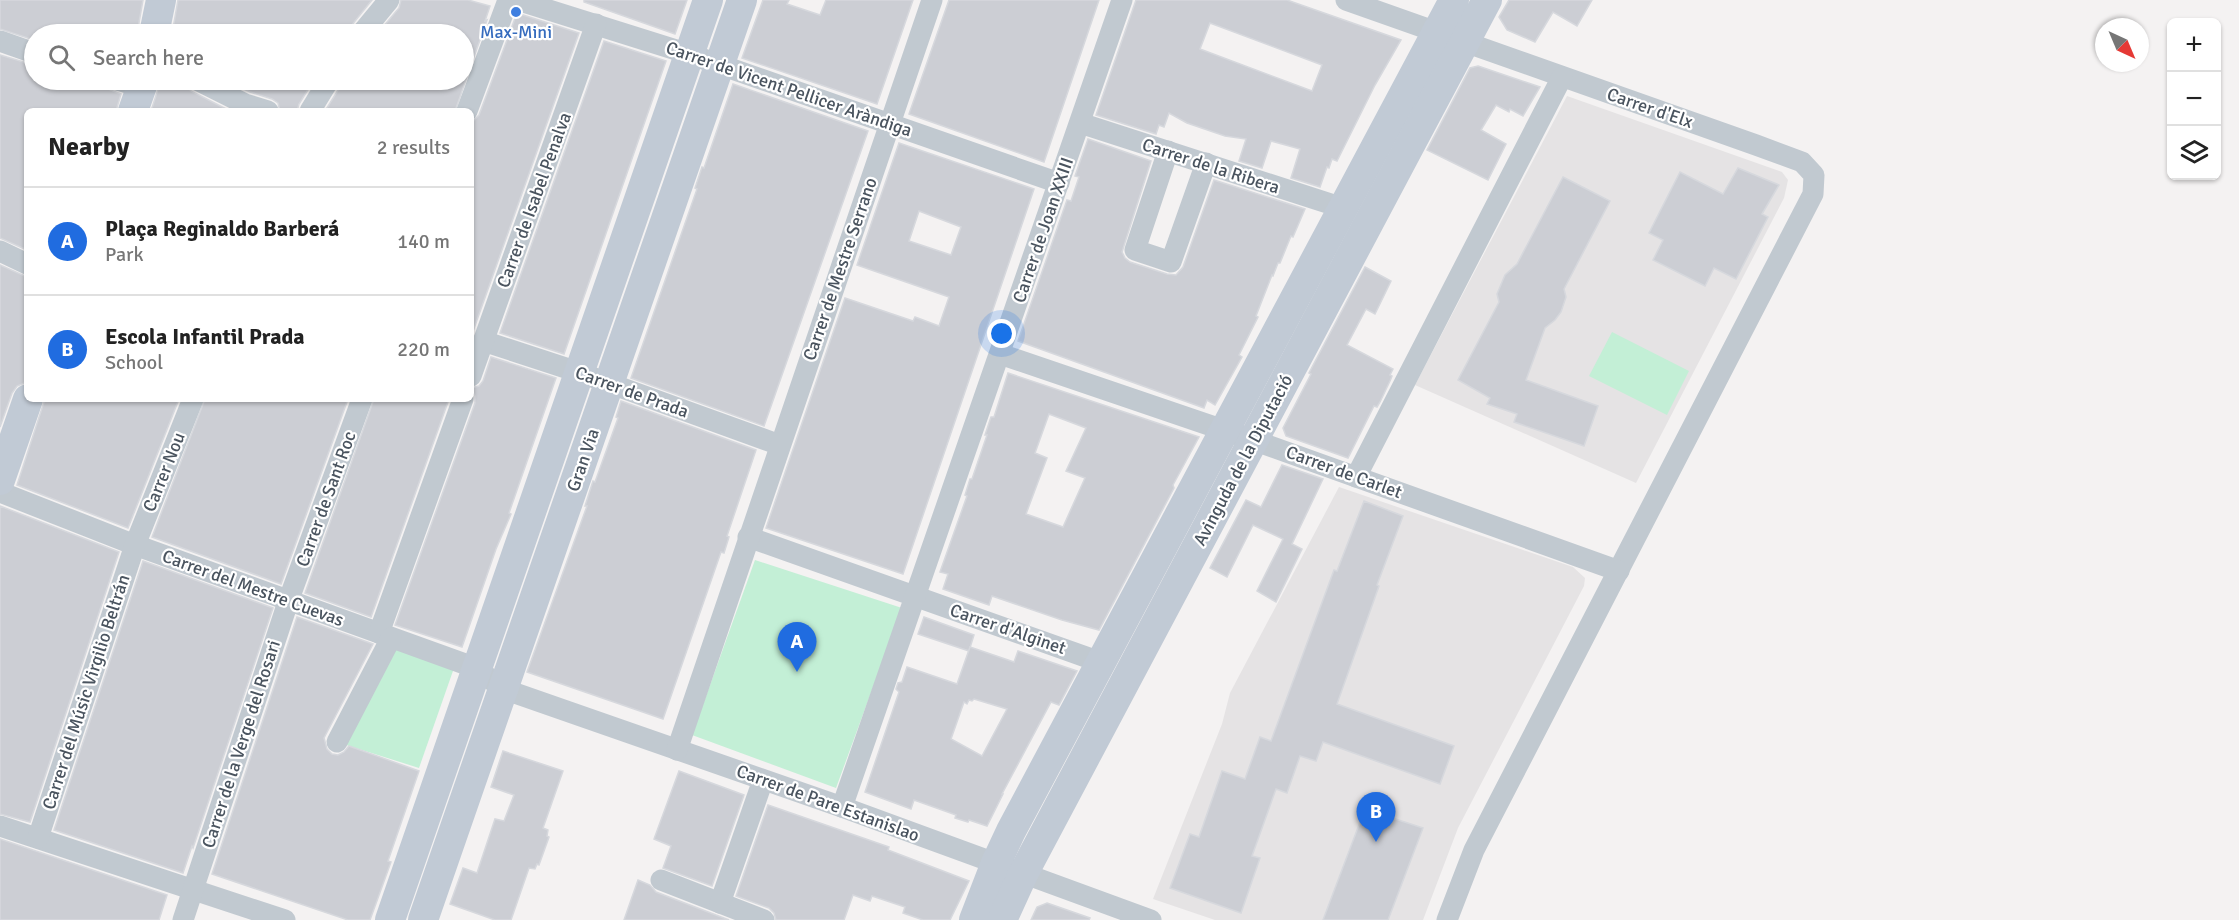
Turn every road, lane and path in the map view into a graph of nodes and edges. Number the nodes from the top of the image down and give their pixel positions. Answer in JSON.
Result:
{"nodes":[{"id":1,"x":161,"y":0,"type":"edge"},
{"id":2,"x":389,"y":0,"type":"edge"},
{"id":3,"x":508,"y":0,"type":"edge"},
{"id":4,"x":517,"y":0,"type":"edge"},
{"id":5,"x":708,"y":0,"type":"edge"},
{"id":6,"x":742,"y":0,"type":"edge"},
{"id":7,"x":932,"y":0,"type":"edge"},
{"id":8,"x":1122,"y":0,"type":"edge"},
{"id":9,"x":1346,"y":0,"type":"edge"},
{"id":10,"x":1454,"y":0,"type":"edge"},
{"id":11,"x":1487,"y":0,"type":"edge"},
{"id":12,"x":156,"y":24,"type":"edge"},
{"id":13,"x":369,"y":24,"type":"edge"},
{"id":14,"x":596,"y":24,"type":"junction"},
{"id":15,"x":1436,"y":32,"type":"junction"},
{"id":16,"x":0,"y":41,"type":"edge"},
{"id":17,"x":1464,"y":42,"type":"junction"},
{"id":18,"x":24,"y":49,"type":"edge"},
{"id":19,"x":689,"y":54,"type":"junction"},
{"id":20,"x":720,"y":65,"type":"junction"},
{"id":21,"x":1562,"y":76,"type":"junction"},
{"id":22,"x":216,"y":90,"type":"edge"},
{"id":23,"x":323,"y":90,"type":"edge"},
{"id":24,"x":258,"y":108,"type":"edge"},
{"id":25,"x":312,"y":108,"type":"edge"},
{"id":26,"x":468,"y":108,"type":"edge"},
{"id":27,"x":1080,"y":123,"type":"junction"},
{"id":28,"x":889,"y":124,"type":"junction"},
{"id":29,"x":1168,"y":151,"type":"junction"},
{"id":30,"x":1206,"y":163,"type":"junction"},
{"id":31,"x":1059,"y":183,"type":"junction"},
{"id":32,"x":1342,"y":208,"type":"junction"},
{"id":33,"x":0,"y":251,"type":"edge"},
{"id":34,"x":24,"y":263,"type":"edge"},
{"id":35,"x":483,"y":341,"type":"junction"},
{"id":36,"x":1000,"y":354,"type":"junction"},
{"id":37,"x":474,"y":367,"type":"edge"},
{"id":38,"x":578,"y":372,"type":"junction"},
{"id":39,"x":610,"y":383,"type":"junction"},
{"id":40,"x":27,"y":402,"type":"edge"},
{"id":41,"x":192,"y":402,"type":"edge"},
{"id":42,"x":361,"y":402,"type":"edge"},
{"id":43,"x":462,"y":402,"type":"edge"},
{"id":44,"x":1224,"y":431,"type":"junction"},
{"id":45,"x":1253,"y":440,"type":"junction"},
{"id":46,"x":780,"y":445,"type":"junction"},
{"id":47,"x":0,"y":477,"type":"edge"},
{"id":48,"x":1356,"y":477,"type":"junction"},
{"id":49,"x":0,"y":492,"type":"edge"},
{"id":50,"x":748,"y":537,"type":"junction"},
{"id":51,"x":135,"y":545,"type":"junction"},
{"id":52,"x":1619,"y":571,"type":"junction"},
{"id":53,"x":915,"y":597,"type":"junction"},
{"id":54,"x":289,"y":599,"type":"junction"},
{"id":55,"x":385,"y":636,"type":"junction"},
{"id":56,"x":1100,"y":662,"type":"junction"},
{"id":57,"x":476,"y":668,"type":"junction"},
{"id":58,"x":503,"y":689,"type":"junction"},
{"id":59,"x":337,"y":742,"type":"dead end"},
{"id":60,"x":677,"y":750,"type":"junction"},
{"id":61,"x":763,"y":780,"type":"junction"},
{"id":62,"x":842,"y":807,"type":"junction"},
{"id":63,"x":0,"y":826,"type":"edge"},
{"id":64,"x":38,"y":838,"type":"junction"},
{"id":65,"x":1009,"y":868,"type":"junction"},
{"id":66,"x":662,"y":880,"type":"dead end"},
{"id":67,"x":194,"y":889,"type":"junction"},
{"id":68,"x":720,"y":903,"type":"junction"},
{"id":69,"x":183,"y":920,"type":"edge"},
{"id":70,"x":285,"y":920,"type":"edge"},
{"id":71,"x":390,"y":920,"type":"edge"},
{"id":72,"x":423,"y":920,"type":"edge"},
{"id":73,"x":764,"y":920,"type":"edge"},
{"id":74,"x":974,"y":920,"type":"edge"},
{"id":75,"x":1002,"y":920,"type":"edge"},
{"id":76,"x":1151,"y":920,"type":"edge"},
{"id":77,"x":1447,"y":920,"type":"edge"}],
"edges":[{"from":1,"to":12,"type":"street"},
{"from":2,"to":13,"type":"street"},
{"from":3,"to":26,"type":"street"},
{"from":4,"to":14,"type":"street","name":"Carrer de Vicent Pellicer Aràndiga"},
{"from":5,"to":19,"type":"street","name":"Gran Via"},
{"from":6,"to":20,"type":"street","name":"Gran Via"},
{"from":7,"to":28,"type":"street","name":"Carrer de Mestre Serrano"},
{"from":8,"to":27,"type":"street","name":"Carrer de Joan XXIII"},
{"from":9,"to":15,"type":"street","name":"Carrer d'Elx"},
{"from":10,"to":15,"type":"street","name":"Avinguda de la Diputació"},
{"from":11,"to":17,"type":"street","name":"Avinguda de la Diputació"},
{"from":14,"to":19,"type":"street","name":"Carrer de Vicent Pellicer Aràndiga"},
{"from":14,"to":35,"type":"street","name":"Carrer de Isabel Penalva"},
{"from":15,"to":17,"type":"street","name":"Carrer d'Elx"},
{"from":15,"to":32,"type":"street","name":"Avinguda de la Diputació"},
{"from":16,"to":18,"type":"street"},
{"from":17,"to":21,"type":"street","name":"Carrer d'Elx"},
{"from":17,"to":45,"type":"street","name":"Avinguda de la Diputació"},
{"from":19,"to":20,"type":"street","name":"Carrer de Vicent Pellicer Aràndiga"},
{"from":19,"to":38,"type":"street","name":"Gran Via"},
{"from":20,"to":28,"type":"street","name":"Carrer de Vicent Pellicer Aràndiga"},
{"from":20,"to":39,"type":"street","name":"Gran Via"},
{"from":21,"to":48,"type":"street"},
{"from":21,"to":52,"type":"street","name":"Carrer d'Elx"},
{"from":22,"to":24,"type":"street"},
{"from":23,"to":25,"type":"street"},
{"from":27,"to":29,"type":"street","name":"Carrer de la Ribera"},
{"from":27,"to":31,"type":"street","name":"Carrer de Joan XXIII"},
{"from":28,"to":31,"type":"street","name":"Carrer de Vicent Pellicer Aràndiga"},
{"from":28,"to":46,"type":"street","name":"Carrer de Mestre Serrano"},
{"from":29,"to":30,"type":"street","name":"Carrer de la Ribera"},
{"from":29,"to":30,"type":"street"},
{"from":30,"to":32,"type":"street","name":"Carrer de la Ribera"},
{"from":31,"to":36,"type":"street","name":"Carrer de Joan XXIII"},
{"from":32,"to":44,"type":"street","name":"Avinguda de la Diputació"},
{"from":33,"to":34,"type":"street"},
{"from":35,"to":37,"type":"street","name":"Carrer de Isabel Penalva"},
{"from":35,"to":38,"type":"street","name":"Carrer de Prada"},
{"from":36,"to":44,"type":"street","name":"Carrer de Carlet"},
{"from":36,"to":53,"type":"street","name":"Carrer de Joan XXIII"},
{"from":38,"to":39,"type":"street","name":"Carrer de Prada"},
{"from":38,"to":57,"type":"street","name":"Gran Via"},
{"from":39,"to":46,"type":"street","name":"Carrer de Prada"},
{"from":39,"to":58,"type":"street","name":"Gran Via"},
{"from":40,"to":47,"type":"street"},
{"from":41,"to":51,"type":"street","name":"Carrer Nou"},
{"from":42,"to":54,"type":"street","name":"Carrer de Sant Roc"},
{"from":43,"to":55,"type":"street"},
{"from":44,"to":45,"type":"street","name":"Carrer de Carlet"},
{"from":44,"to":56,"type":"street","name":"Avinguda de la Diputació"},
{"from":45,"to":48,"type":"street","name":"Carrer de Carlet"},
{"from":45,"to":65,"type":"street","name":"Avinguda de la Diputació"},
{"from":46,"to":50,"type":"street","name":"Carrer de Mestre Serrano"},
{"from":48,"to":52,"type":"street","name":"Carrer de Carlet"},
{"from":49,"to":51,"type":"street","name":"Carrer del Mestre Cuevas"},
{"from":50,"to":53,"type":"street","name":"Carrer d'Alginet"},
{"from":50,"to":60,"type":"street","name":"Carrer de Mestre Serrano"},
{"from":51,"to":54,"type":"street","name":"Carrer del Mestre Cuevas"},
{"from":51,"to":64,"type":"street","name":"Carrer del Músic Virgilio Beltrán"},
{"from":52,"to":77,"type":"street"},
{"from":53,"to":56,"type":"street","name":"Carrer d'Alginet"},
{"from":53,"to":62,"type":"street","name":"Carrer de Joan XXIII"},
{"from":54,"to":55,"type":"street","name":"Carrer del Mestre Cuevas"},
{"from":54,"to":67,"type":"street","name":"Carrer de la Verge del Rosari"},
{"from":55,"to":57,"type":"street","name":"Carrer del Mestre Cuevas"},
{"from":55,"to":59,"type":"street"},
{"from":56,"to":65,"type":"street","name":"Avinguda de la Diputació"},
{"from":57,"to":58,"type":"street","name":"Carrer del Mestre Cuevas"},
{"from":57,"to":71,"type":"street","name":"Gran Via"},
{"from":58,"to":60,"type":"street","name":"Carrer de Pare Estanislao"},
{"from":58,"to":72,"type":"street","name":"Gran Via"},
{"from":60,"to":61,"type":"street","name":"Carrer de Pare Estanislao"},
{"from":61,"to":62,"type":"street","name":"Carrer de Pare Estanislao"},
{"from":61,"to":68,"type":"street"},
{"from":62,"to":65,"type":"street","name":"Carrer de Pare Estanislao"},
{"from":63,"to":64,"type":"street"},
{"from":64,"to":67,"type":"street"},
{"from":65,"to":74,"type":"street","name":"Avinguda de la Diputació"},
{"from":65,"to":75,"type":"street","name":"Avinguda de la Diputació"},
{"from":65,"to":76,"type":"street","name":"Carrer de Pare Estanislao"},
{"from":66,"to":68,"type":"street"},
{"from":67,"to":69,"type":"street","name":"Carrer de la Verge del Rosari"},
{"from":67,"to":70,"type":"street"},
{"from":68,"to":73,"type":"street"}]}
